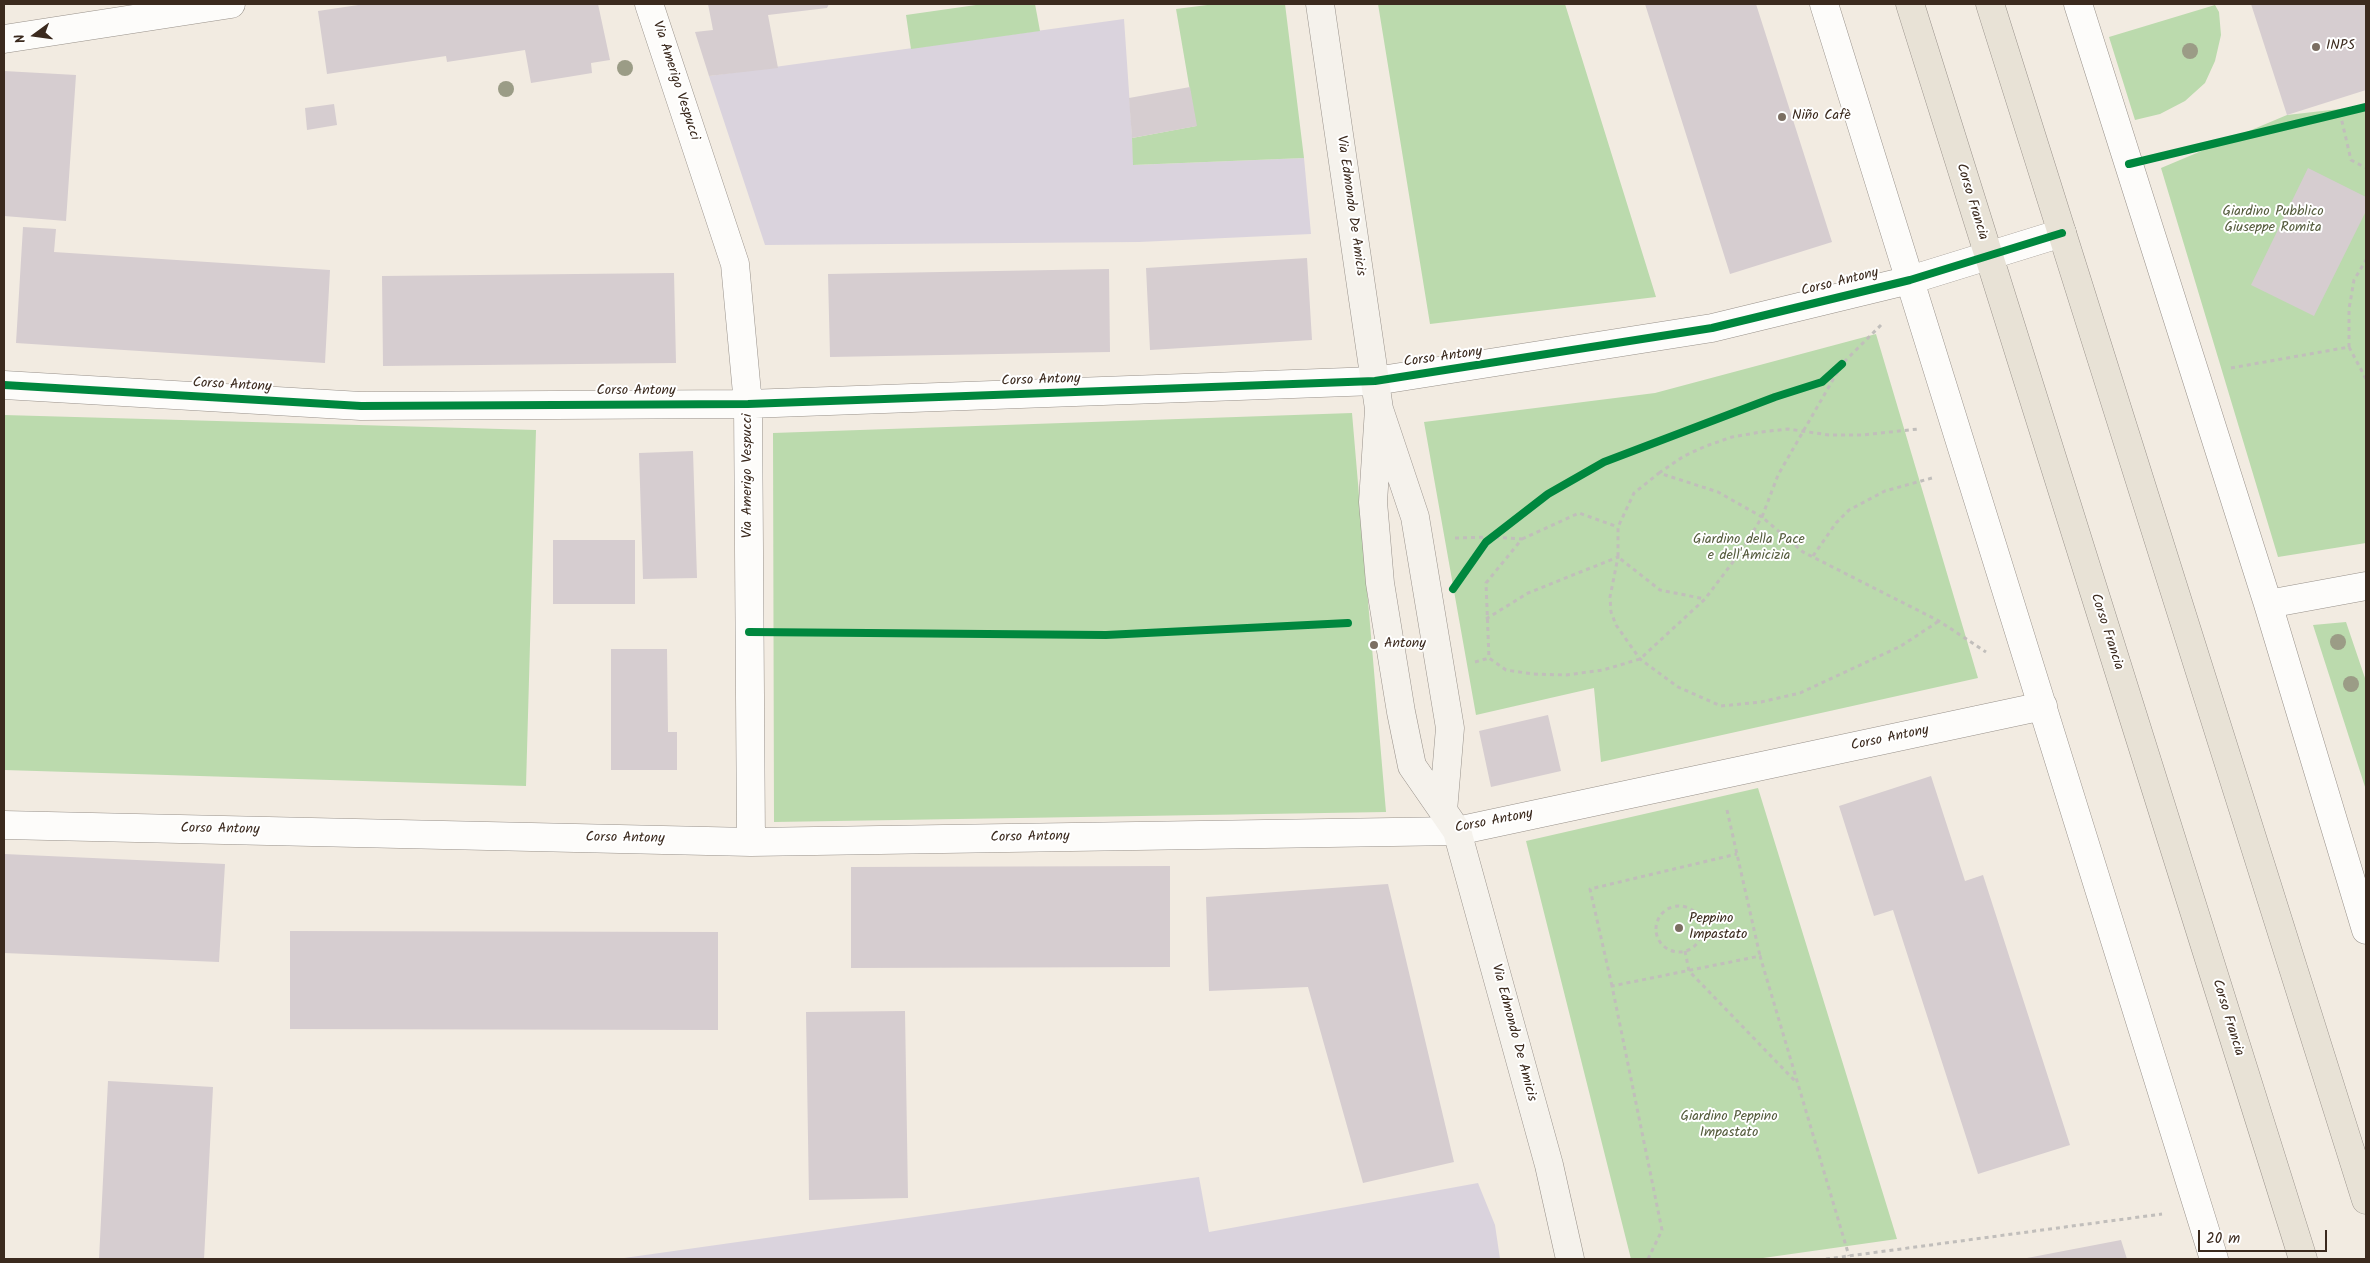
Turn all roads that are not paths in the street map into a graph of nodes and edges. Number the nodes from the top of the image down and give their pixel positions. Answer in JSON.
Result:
{"nodes":[{"id":1,"x":231,"y":4,"type":"edge"},
{"id":2,"x":649,"y":4,"type":"edge"},
{"id":3,"x":1320,"y":4,"type":"edge"},
{"id":4,"x":1824,"y":4,"type":"edge"},
{"id":5,"x":1910,"y":4,"type":"edge"},
{"id":6,"x":1990,"y":4,"type":"edge"},
{"id":7,"x":2078,"y":4,"type":"edge"},
{"id":8,"x":4,"y":39,"type":"edge"},
{"id":9,"x":2062,"y":233,"type":"junction"},
{"id":10,"x":1988,"y":256,"type":"junction"},
{"id":11,"x":1914,"y":292,"type":"junction"},
{"id":12,"x":1375,"y":381,"type":"junction"},
{"id":13,"x":4,"y":386,"type":"edge"},
{"id":14,"x":748,"y":404,"type":"junction"},
{"id":15,"x":1379,"y":408,"type":"junction"},
{"id":16,"x":2366,"y":586,"type":"edge"},
{"id":17,"x":2268,"y":604,"type":"junction"},
{"id":18,"x":2043,"y":706,"type":"junction"},
{"id":19,"x":1450,"y":821,"type":"junction"},
{"id":20,"x":4,"y":825,"type":"edge"},
{"id":21,"x":751,"y":842,"type":"junction"},
{"id":22,"x":2366,"y":930,"type":"edge"},
{"id":23,"x":2366,"y":1200,"type":"edge"},
{"id":24,"x":1570,"y":1259,"type":"edge"},
{"id":25,"x":2214,"y":1259,"type":"edge"},
{"id":26,"x":2303,"y":1259,"type":"edge"}],
"edges":[{"from":1,"to":8,"type":"street"},
{"from":2,"to":14,"type":"street","name":"Via Amerigo Vespucci"},
{"from":3,"to":12,"type":"street","name":"Via Edmondo De Amicis"},
{"from":4,"to":11,"type":"street"},
{"from":5,"to":10,"type":"main road","name":"Corso Francia"},
{"from":6,"to":9,"type":"main road"},
{"from":7,"to":17,"type":"street"},
{"from":9,"to":10,"type":"street","name":"Corso Antony"},
{"from":9,"to":23,"type":"main road"},
{"from":10,"to":11,"type":"street","name":"Corso Antony"},
{"from":10,"to":26,"type":"main road","name":"Corso Francia"},
{"from":11,"to":12,"type":"street","name":"Corso Antony"},
{"from":11,"to":18,"type":"street"},
{"from":12,"to":14,"type":"street","name":"Corso Antony"},
{"from":12,"to":15,"type":"street","name":"Via Edmondo De Amicis"},
{"from":13,"to":14,"type":"street","name":"Corso Antony"},
{"from":14,"to":21,"type":"street","name":"Via Amerigo Vespucci"},
{"from":15,"to":19,"type":"street","name":"Via Edmondo De Amicis"},
{"from":15,"to":19,"type":"street","name":"Via Edmondo De Amicis"},
{"from":16,"to":17,"type":"street"},
{"from":17,"to":22,"type":"street"},
{"from":18,"to":19,"type":"street","name":"Corso Antony"},
{"from":18,"to":25,"type":"street"},
{"from":19,"to":21,"type":"street","name":"Corso Antony"},
{"from":19,"to":24,"type":"street","name":"Via Edmondo De Amicis"},
{"from":20,"to":21,"type":"street","name":"Corso Antony"}]}
